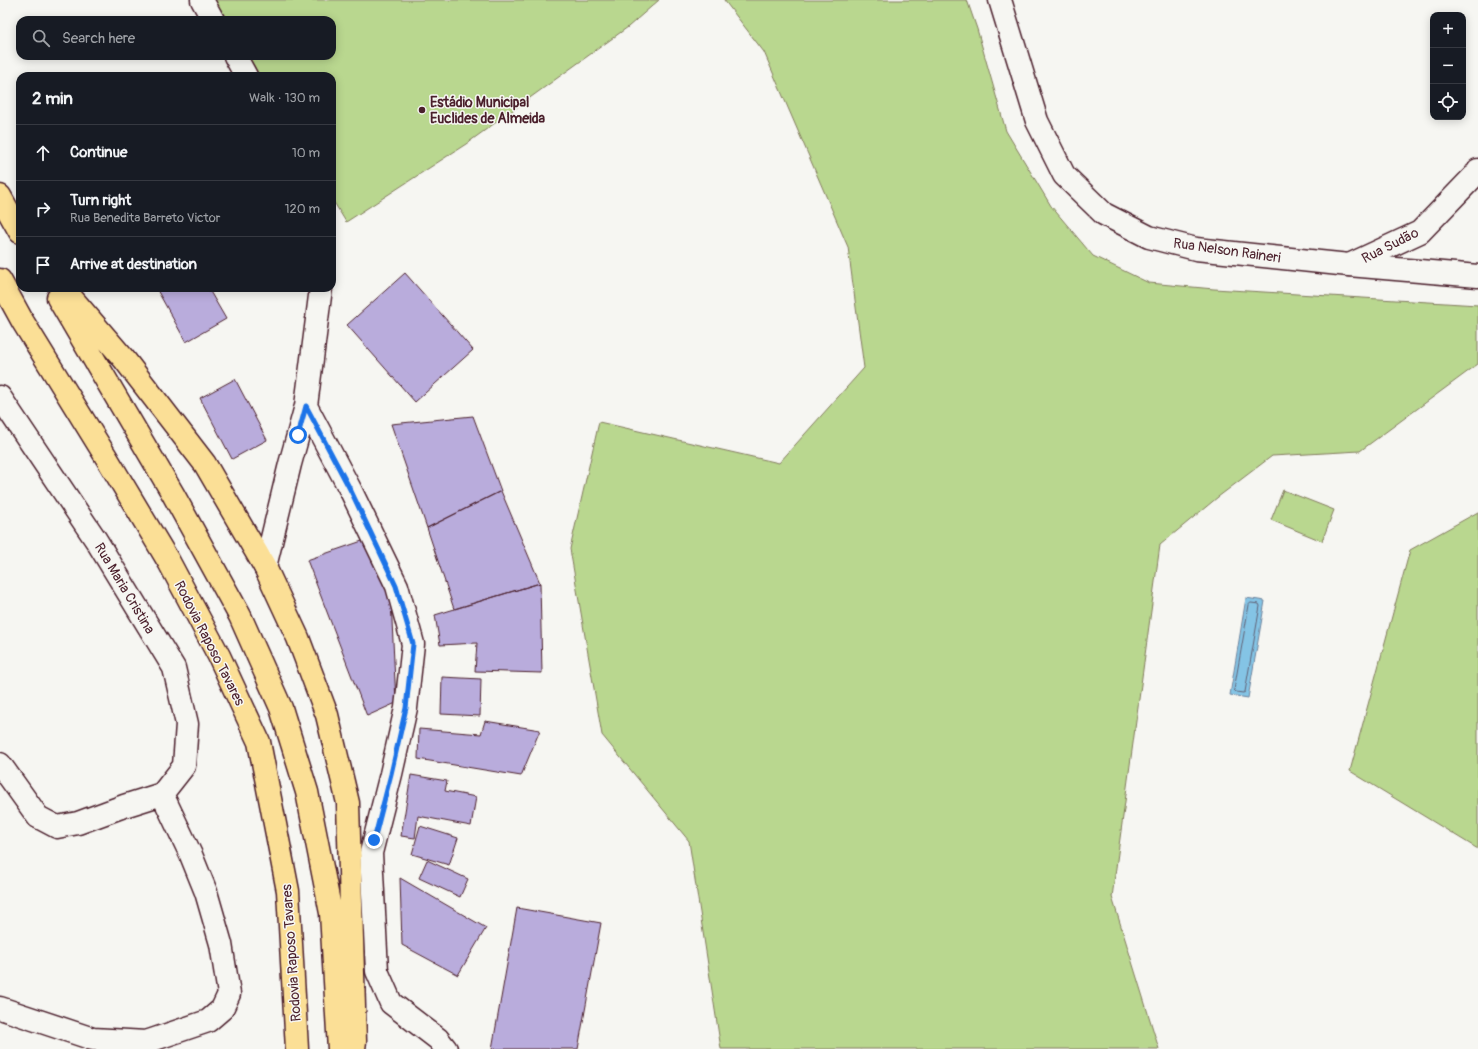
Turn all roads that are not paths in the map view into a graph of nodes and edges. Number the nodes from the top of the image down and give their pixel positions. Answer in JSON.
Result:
{"nodes":[{"id":1,"x":202,"y":0,"type":"edge"},
{"id":2,"x":1000,"y":0,"type":"edge"},
{"id":3,"x":211,"y":16,"type":"edge"},
{"id":4,"x":236,"y":60,"type":"edge"},
{"id":5,"x":244,"y":72,"type":"edge"},
{"id":6,"x":1478,"y":170,"type":"edge"},
{"id":7,"x":0,"y":196,"type":"edge"},
{"id":8,"x":16,"y":225,"type":"edge"},
{"id":9,"x":1349,"y":266,"type":"junction"},
{"id":10,"x":1478,"y":276,"type":"edge"},
{"id":11,"x":0,"y":280,"type":"edge"},
{"id":12,"x":54,"y":292,"type":"edge"},
{"id":13,"x":66,"y":292,"type":"edge"},
{"id":14,"x":320,"y":292,"type":"edge"},
{"id":15,"x":0,"y":397,"type":"edge"},
{"id":16,"x":306,"y":406,"type":"junction"},
{"id":17,"x":265,"y":567,"type":"junction"},
{"id":18,"x":0,"y":764,"type":"edge"},
{"id":19,"x":162,"y":794,"type":"junction"},
{"id":20,"x":0,"y":1008,"type":"edge"},
{"id":21,"x":297,"y":1049,"type":"edge"},
{"id":22,"x":339,"y":1049,"type":"edge"},
{"id":23,"x":354,"y":1049,"type":"edge"},
{"id":24,"x":446,"y":1049,"type":"edge"}],
"edges":[{"from":1,"to":3,"type":"street"},
{"from":2,"to":9,"type":"street","name":"Rua Nelson Raineri"},
{"from":4,"to":5,"type":"street"},
{"from":6,"to":9,"type":"street","name":"Rua Sudão"},
{"from":7,"to":8,"type":"highway"},
{"from":9,"to":10,"type":"street","name":"Rua Nelson Raineri"},
{"from":11,"to":21,"type":"highway","name":"Rodovia Raposo Tavares"},
{"from":12,"to":22,"type":"highway"},
{"from":13,"to":17,"type":"highway"},
{"from":14,"to":16,"type":"street"},
{"from":15,"to":19,"type":"street","name":"Rua Maria Cristina"},
{"from":16,"to":17,"type":"street"},
{"from":16,"to":24,"type":"street"},
{"from":17,"to":23,"type":"highway"},
{"from":18,"to":19,"type":"street"},
{"from":19,"to":20,"type":"street"}]}
